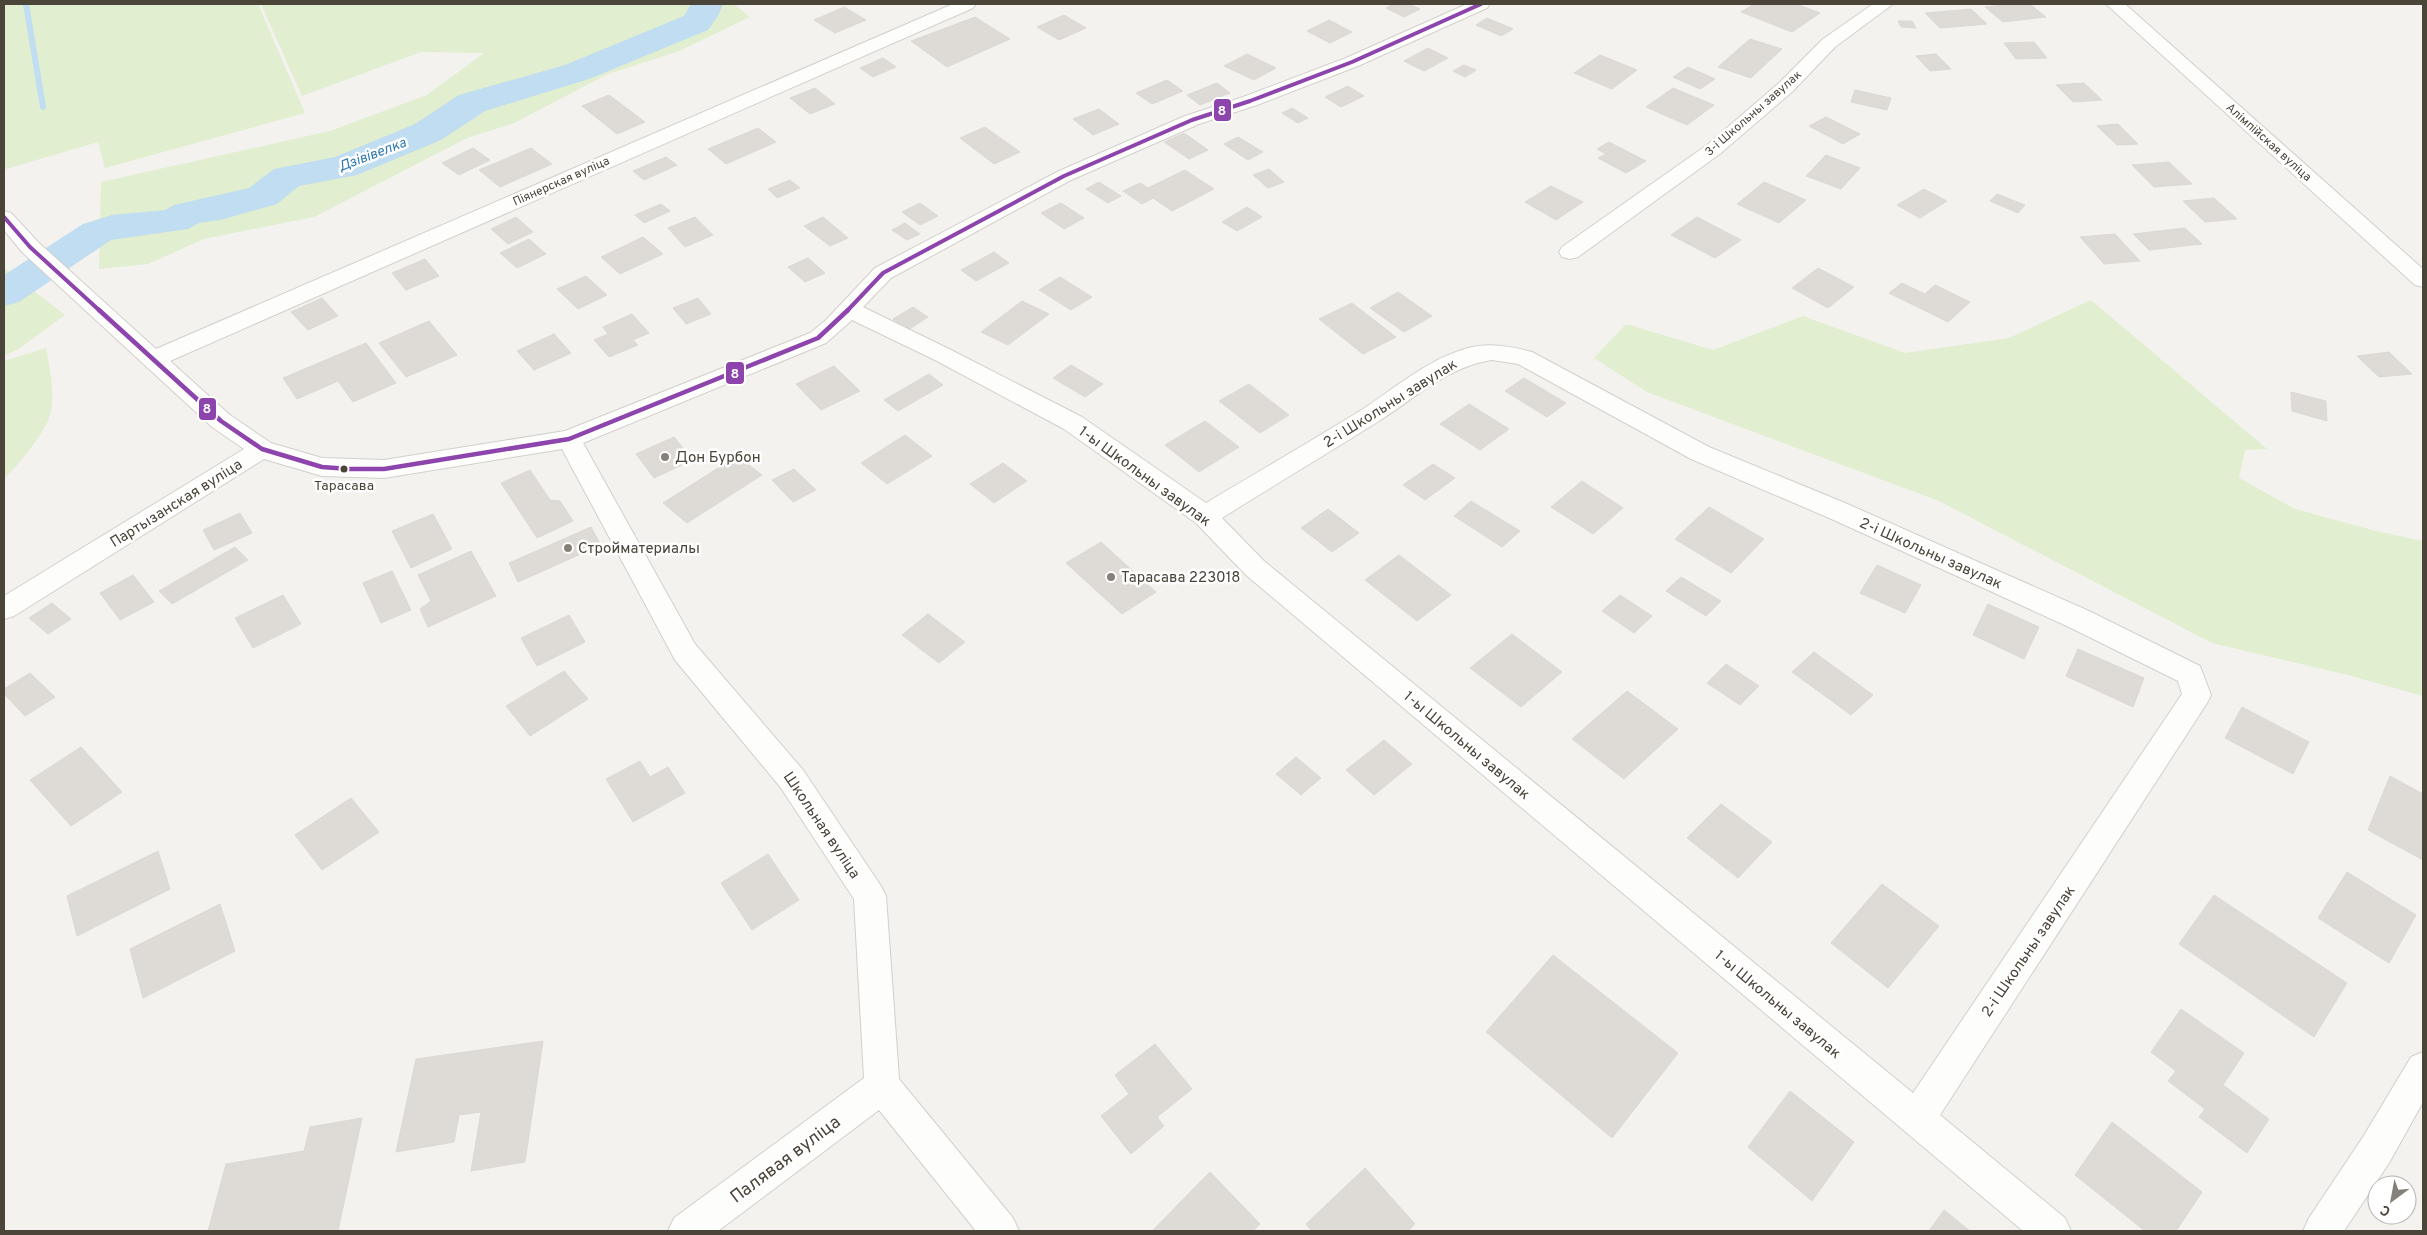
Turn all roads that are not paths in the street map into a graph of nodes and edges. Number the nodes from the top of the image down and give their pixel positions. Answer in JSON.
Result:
{"nodes":[{"id":1,"x":967,"y":4,"type":"edge"},
{"id":2,"x":1482,"y":4,"type":"edge"},
{"id":3,"x":1884,"y":4,"type":"edge"},
{"id":4,"x":2115,"y":4,"type":"edge"},
{"id":5,"x":4,"y":217,"type":"edge"},
{"id":6,"x":1570,"y":252,"type":"dead end"},
{"id":7,"x":2423,"y":280,"type":"edge"},
{"id":8,"x":848,"y":309,"type":"junction"},
{"id":9,"x":155,"y":359,"type":"junction"},
{"id":10,"x":570,"y":439,"type":"junction"},
{"id":11,"x":262,"y":449,"type":"junction"},
{"id":12,"x":1205,"y":516,"type":"junction"},
{"id":13,"x":4,"y":609,"type":"edge"},
{"id":14,"x":2423,"y":1069,"type":"edge"},
{"id":15,"x":882,"y":1086,"type":"junction"},
{"id":16,"x":1916,"y":1119,"type":"junction"},
{"id":17,"x":687,"y":1231,"type":"edge"},
{"id":18,"x":1000,"y":1231,"type":"edge"},
{"id":19,"x":2052,"y":1231,"type":"edge"},
{"id":20,"x":2322,"y":1231,"type":"edge"}],
"edges":[{"from":1,"to":9,"type":"street","name":"Піянерская вуліца"},
{"from":2,"to":8,"type":"street"},
{"from":3,"to":6,"type":"street","name":"3-і Школьны завулак"},
{"from":4,"to":7,"type":"street","name":"Алімпійская вуліца"},
{"from":5,"to":9,"type":"street"},
{"from":8,"to":10,"type":"street"},
{"from":8,"to":12,"type":"street","name":"1-ы Школьны завулак"},
{"from":9,"to":11,"type":"street"},
{"from":10,"to":11,"type":"street"},
{"from":10,"to":15,"type":"street","name":"Школьная вуліца"},
{"from":11,"to":13,"type":"street","name":"Партызанская вуліца"},
{"from":12,"to":16,"type":"street","name":"1-ы Школьны завулак"},
{"from":12,"to":16,"type":"street","name":"2-і Школьны завулак"},
{"from":14,"to":20,"type":"street"},
{"from":15,"to":17,"type":"street","name":"Палявая вуліца"},
{"from":15,"to":18,"type":"street"},
{"from":16,"to":19,"type":"street","name":"1-ы Школьны завулак"}]}
